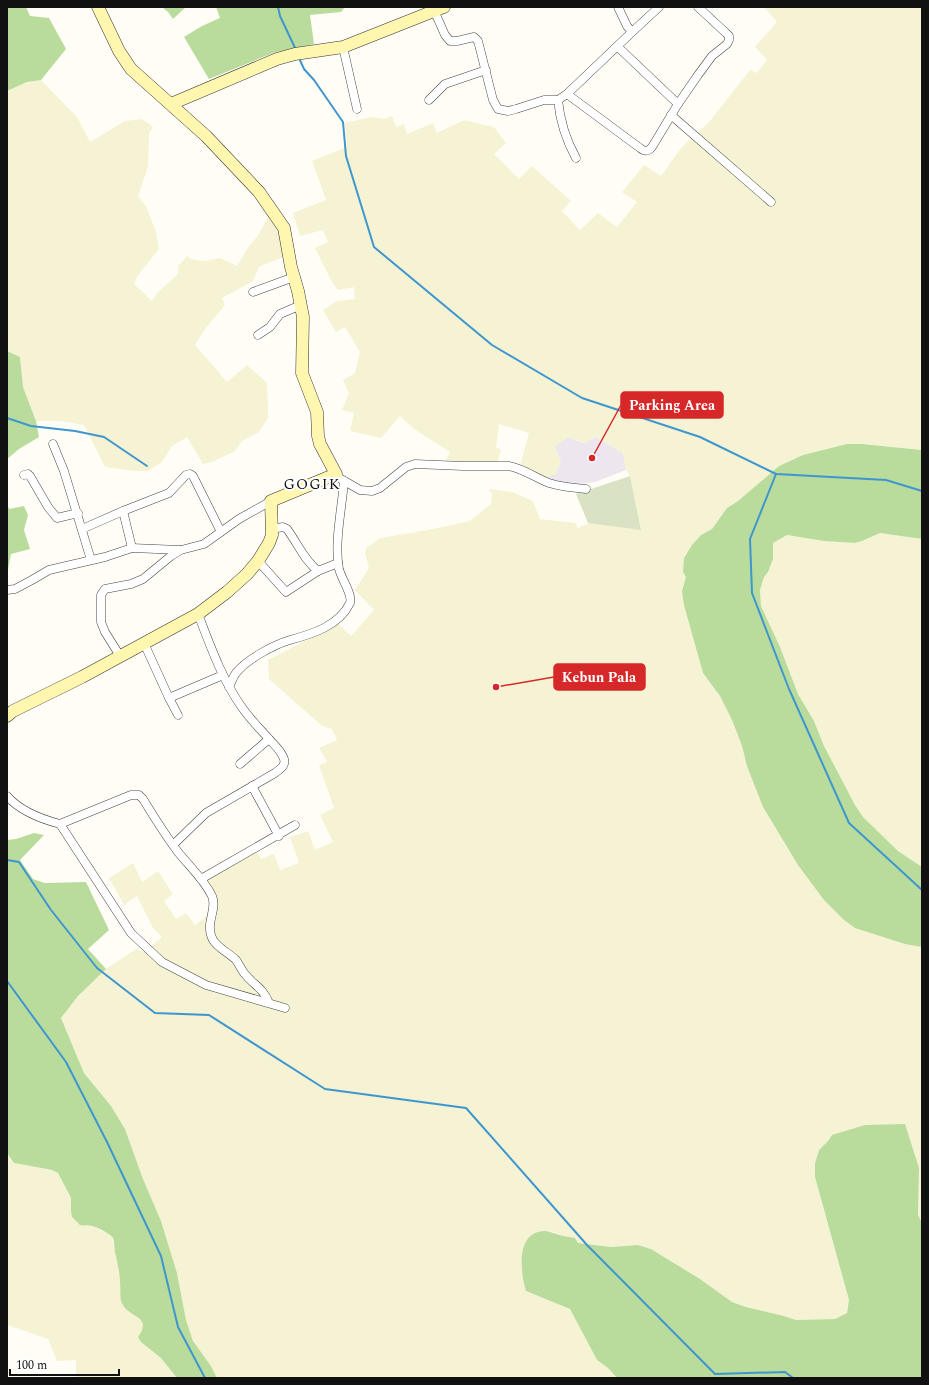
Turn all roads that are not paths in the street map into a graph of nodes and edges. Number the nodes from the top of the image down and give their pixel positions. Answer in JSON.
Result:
{"nodes":[{"id":1,"x":98,"y":7,"type":"edge"},
{"id":2,"x":618,"y":7,"type":"edge"},
{"id":3,"x":659,"y":7,"type":"edge"},
{"id":4,"x":698,"y":7,"type":"edge"},
{"id":5,"x":437,"y":9,"type":"edge"},
{"id":6,"x":632,"y":32,"type":"junction"},
{"id":7,"x":343,"y":46,"type":"junction"},
{"id":8,"x":618,"y":47,"type":"junction"},
{"id":9,"x":486,"y":70,"type":"junction"},
{"id":10,"x":567,"y":94,"type":"junction"},
{"id":11,"x":428,"y":100,"type":"dead end"},
{"id":12,"x":558,"y":100,"type":"junction"},
{"id":13,"x":171,"y":104,"type":"junction"},
{"id":14,"x":678,"y":104,"type":"junction"},
{"id":15,"x":357,"y":109,"type":"dead end"},
{"id":16,"x":671,"y":115,"type":"junction"},
{"id":17,"x":576,"y":158,"type":"dead end"},
{"id":18,"x":771,"y":202,"type":"dead end"},
{"id":19,"x":294,"y":277,"type":"junction"},
{"id":20,"x":253,"y":292,"type":"dead end"},
{"id":21,"x":301,"y":305,"type":"junction"},
{"id":22,"x":258,"y":335,"type":"dead end"},
{"id":23,"x":53,"y":444,"type":"dead end"},
{"id":24,"x":24,"y":475,"type":"dead end"},
{"id":25,"x":340,"y":478,"type":"junction"},
{"id":26,"x":586,"y":489,"type":"dead end"},
{"id":27,"x":271,"y":501,"type":"junction"},
{"id":28,"x":123,"y":511,"type":"junction"},
{"id":29,"x":78,"y":513,"type":"junction"},
{"id":30,"x":82,"y":529,"type":"junction"},
{"id":31,"x":271,"y":529,"type":"junction"},
{"id":32,"x":221,"y":532,"type":"junction"},
{"id":33,"x":132,"y":548,"type":"junction"},
{"id":34,"x":181,"y":550,"type":"junction"},
{"id":35,"x":91,"y":560,"type":"junction"},
{"id":36,"x":258,"y":561,"type":"junction"},
{"id":37,"x":338,"y":563,"type":"junction"},
{"id":38,"x":318,"y":571,"type":"junction"},
{"id":39,"x":7,"y":590,"type":"edge"},
{"id":40,"x":198,"y":614,"type":"junction"},
{"id":41,"x":144,"y":643,"type":"junction"},
{"id":42,"x":120,"y":656,"type":"junction"},
{"id":43,"x":224,"y":675,"type":"junction"},
{"id":44,"x":229,"y":687,"type":"junction"},
{"id":45,"x":169,"y":698,"type":"junction"},
{"id":46,"x":9,"y":710,"type":"edge"},
{"id":47,"x":178,"y":715,"type":"dead end"},
{"id":48,"x":269,"y":739,"type":"junction"},
{"id":49,"x":240,"y":764,"type":"dead end"},
{"id":50,"x":252,"y":786,"type":"junction"},
{"id":51,"x":7,"y":796,"type":"edge"},
{"id":52,"x":60,"y":824,"type":"junction"},
{"id":53,"x":295,"y":825,"type":"dead end"},
{"id":54,"x":279,"y":836,"type":"junction"},
{"id":55,"x":173,"y":845,"type":"junction"},
{"id":56,"x":201,"y":879,"type":"junction"},
{"id":57,"x":269,"y":1003,"type":"junction"},
{"id":58,"x":285,"y":1008,"type":"dead end"}],
"edges":[{"from":1,"to":13,"type":"street"},
{"from":2,"to":6,"type":"street"},
{"from":3,"to":6,"type":"street"},
{"from":4,"to":14,"type":"street"},
{"from":5,"to":7,"type":"street"},
{"from":5,"to":9,"type":"street"},
{"from":6,"to":8,"type":"street"},
{"from":7,"to":13,"type":"street"},
{"from":7,"to":15,"type":"street"},
{"from":8,"to":10,"type":"street"},
{"from":8,"to":14,"type":"street"},
{"from":9,"to":11,"type":"street"},
{"from":9,"to":12,"type":"street"},
{"from":10,"to":12,"type":"street"},
{"from":10,"to":16,"type":"street"},
{"from":12,"to":17,"type":"street"},
{"from":13,"to":19,"type":"street"},
{"from":14,"to":16,"type":"street"},
{"from":16,"to":18,"type":"street"},
{"from":19,"to":20,"type":"street"},
{"from":19,"to":21,"type":"street"},
{"from":21,"to":22,"type":"street"},
{"from":21,"to":25,"type":"street"},
{"from":23,"to":29,"type":"street"},
{"from":24,"to":29,"type":"street"},
{"from":25,"to":26,"type":"street"},
{"from":25,"to":27,"type":"street"},
{"from":25,"to":37,"type":"street"},
{"from":27,"to":31,"type":"street"},
{"from":27,"to":32,"type":"street"},
{"from":28,"to":30,"type":"street"},
{"from":28,"to":32,"type":"street"},
{"from":28,"to":33,"type":"street"},
{"from":29,"to":30,"type":"street"},
{"from":30,"to":35,"type":"street"},
{"from":31,"to":36,"type":"street"},
{"from":31,"to":38,"type":"street"},
{"from":32,"to":34,"type":"street"},
{"from":33,"to":34,"type":"street"},
{"from":33,"to":35,"type":"street"},
{"from":34,"to":42,"type":"street"},
{"from":35,"to":39,"type":"street"},
{"from":36,"to":38,"type":"street"},
{"from":36,"to":40,"type":"street"},
{"from":37,"to":38,"type":"street"},
{"from":37,"to":44,"type":"street"},
{"from":40,"to":41,"type":"street"},
{"from":40,"to":43,"type":"street"},
{"from":41,"to":42,"type":"street"},
{"from":41,"to":45,"type":"street"},
{"from":42,"to":46,"type":"street"},
{"from":43,"to":44,"type":"street"},
{"from":43,"to":45,"type":"street"},
{"from":44,"to":48,"type":"street"},
{"from":45,"to":47,"type":"street"},
{"from":48,"to":49,"type":"street"},
{"from":48,"to":50,"type":"street"},
{"from":50,"to":54,"type":"street"},
{"from":50,"to":55,"type":"street"},
{"from":51,"to":52,"type":"street"},
{"from":52,"to":55,"type":"street"},
{"from":52,"to":57,"type":"street"},
{"from":53,"to":54,"type":"street"},
{"from":54,"to":56,"type":"street"},
{"from":55,"to":56,"type":"street"},
{"from":56,"to":57,"type":"street"},
{"from":57,"to":58,"type":"street"}]}
